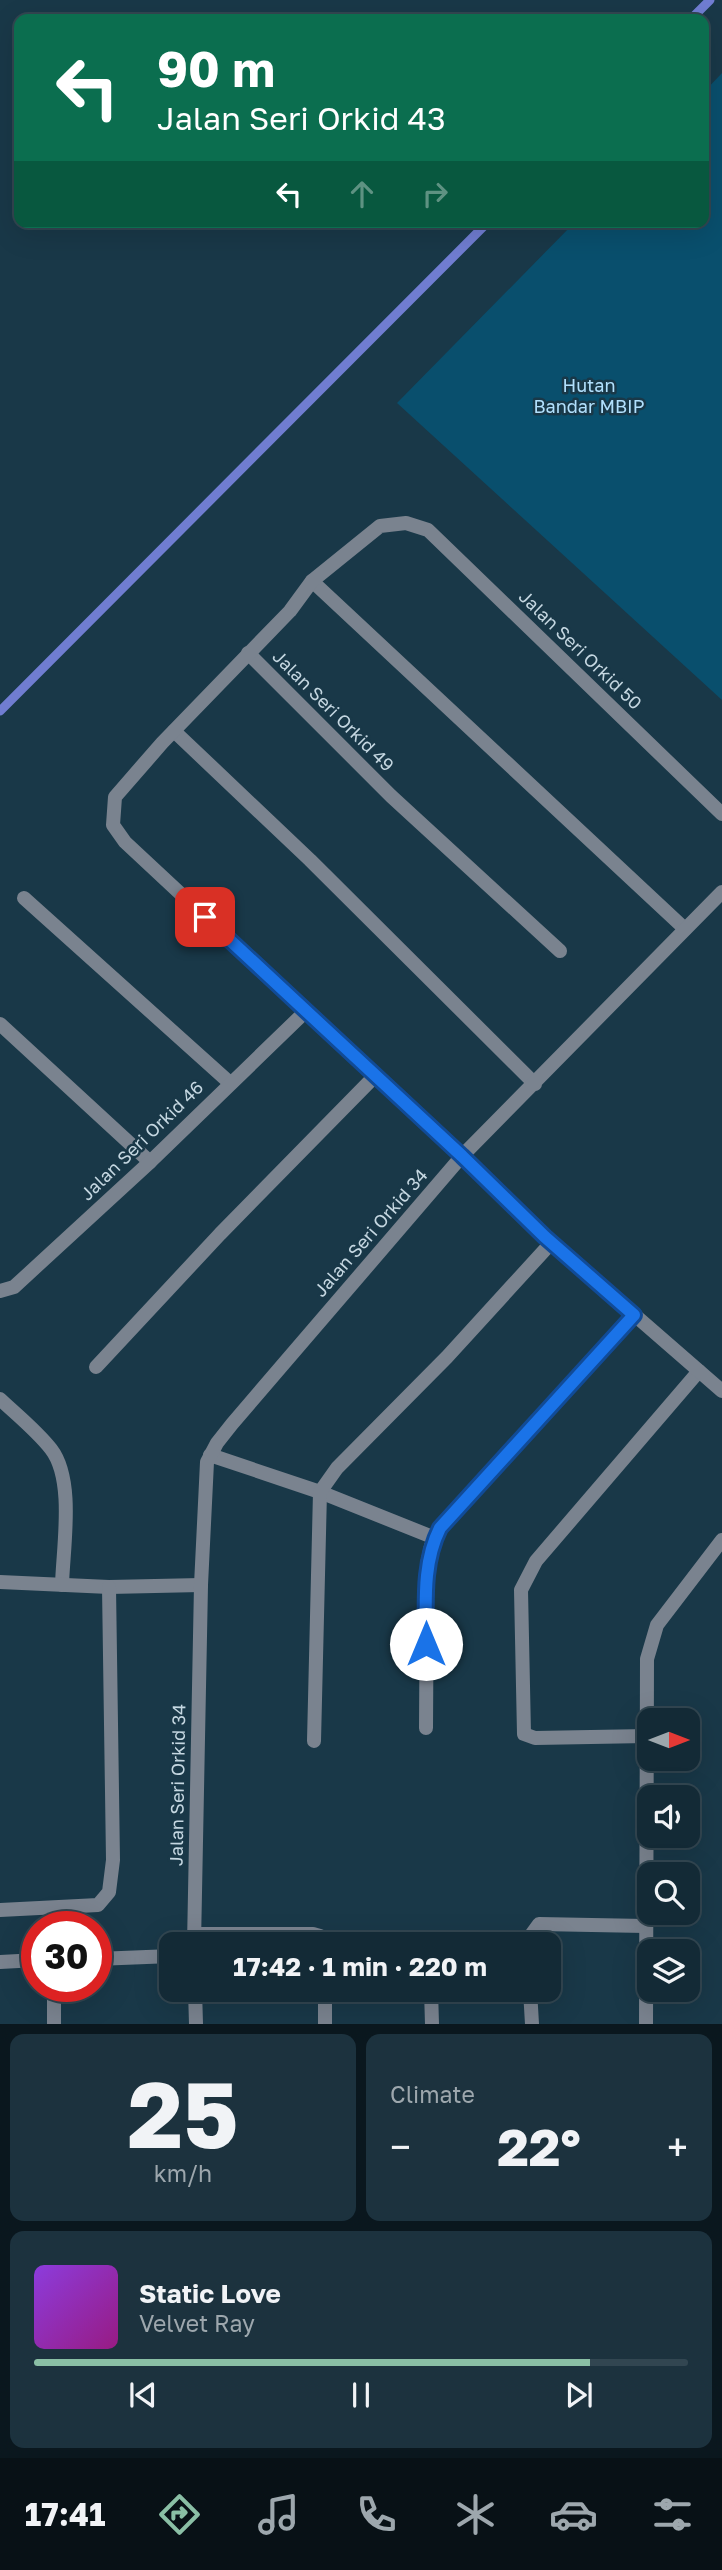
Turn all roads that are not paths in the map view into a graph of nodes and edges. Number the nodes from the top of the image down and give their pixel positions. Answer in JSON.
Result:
{"nodes":[{"id":1,"x":312,"y":581,"type":"junction"},
{"id":2,"x":248,"y":653,"type":"junction"},
{"id":3,"x":174,"y":731,"type":"junction"},
{"id":4,"x":722,"y":814,"type":"edge"},
{"id":5,"x":722,"y":892,"type":"edge"},
{"id":6,"x":24,"y":898,"type":"dead end"},
{"id":7,"x":685,"y":929,"type":"junction"},
{"id":8,"x":560,"y":951,"type":"dead end"},
{"id":9,"x":306,"y":1011,"type":"junction"},
{"id":10,"x":0,"y":1024,"type":"edge"},
{"id":11,"x":375,"y":1076,"type":"junction"},
{"id":12,"x":230,"y":1083,"type":"junction"},
{"id":13,"x":535,"y":1084,"type":"junction"},
{"id":14,"x":462,"y":1156,"type":"junction"},
{"id":15,"x":150,"y":1163,"type":"junction"},
{"id":16,"x":552,"y":1242,"type":"junction"},
{"id":17,"x":0,"y":1291,"type":"edge"},
{"id":18,"x":634,"y":1315,"type":"junction"},
{"id":19,"x":96,"y":1367,"type":"dead end"},
{"id":20,"x":699,"y":1371,"type":"junction"},
{"id":21,"x":722,"y":1391,"type":"edge"},
{"id":22,"x":0,"y":1399,"type":"edge"},
{"id":23,"x":210,"y":1455,"type":"junction"},
{"id":24,"x":320,"y":1492,"type":"junction"},
{"id":25,"x":435,"y":1538,"type":"junction"},
{"id":26,"x":722,"y":1540,"type":"edge"},
{"id":27,"x":0,"y":1582,"type":"edge"},
{"id":28,"x":62,"y":1585,"type":"junction"},
{"id":29,"x":201,"y":1585,"type":"junction"},
{"id":30,"x":109,"y":1587,"type":"junction"},
{"id":31,"x":647,"y":1708,"type":"edge"},
{"id":32,"x":426,"y":1728,"type":"dead end"},
{"id":33,"x":637,"y":1736,"type":"edge"},
{"id":34,"x":314,"y":1741,"type":"dead end"},
{"id":35,"x":647,"y":1771,"type":"edge"},
{"id":36,"x":0,"y":1910,"type":"edge"},
{"id":37,"x":645,"y":1926,"type":"junction"},
{"id":38,"x":194,"y":1932,"type":"edge"},
{"id":39,"x":533,"y":1932,"type":"edge"},
{"id":40,"x":159,"y":1957,"type":"edge"},
{"id":41,"x":112,"y":1958,"type":"edge"},
{"id":42,"x":21,"y":1961,"type":"edge"},
{"id":43,"x":0,"y":1962,"type":"edge"},
{"id":44,"x":54,"y":2002,"type":"edge"},
{"id":45,"x":196,"y":2002,"type":"edge"},
{"id":46,"x":326,"y":2002,"type":"edge"},
{"id":47,"x":431,"y":2002,"type":"edge"},
{"id":48,"x":531,"y":2002,"type":"edge"},
{"id":49,"x":54,"y":2024,"type":"edge"},
{"id":50,"x":197,"y":2024,"type":"edge"},
{"id":51,"x":325,"y":2024,"type":"edge"},
{"id":52,"x":432,"y":2024,"type":"edge"},
{"id":53,"x":532,"y":2024,"type":"edge"},
{"id":54,"x":646,"y":2024,"type":"edge"}],
"edges":[{"from":1,"to":2,"type":"street"},
{"from":1,"to":4,"type":"street","name":"Jalan Seri Orkid 50"},
{"from":1,"to":7,"type":"street"},
{"from":2,"to":3,"type":"street"},
{"from":2,"to":8,"type":"street","name":"Jalan Seri Orkid 49"},
{"from":3,"to":9,"type":"street"},
{"from":3,"to":13,"type":"street"},
{"from":5,"to":7,"type":"street","name":"Jalan Seri Orkid 34"},
{"from":6,"to":12,"type":"street"},
{"from":7,"to":13,"type":"street","name":"Jalan Seri Orkid 34"},
{"from":9,"to":11,"type":"street"},
{"from":9,"to":12,"type":"street","name":"Jalan Seri Orkid 46"},
{"from":10,"to":15,"type":"street"},
{"from":11,"to":14,"type":"street"},
{"from":11,"to":19,"type":"street"},
{"from":12,"to":15,"type":"street","name":"Jalan Seri Orkid 46"},
{"from":13,"to":14,"type":"street","name":"Jalan Seri Orkid 34"},
{"from":14,"to":16,"type":"street"},
{"from":14,"to":23,"type":"street","name":"Jalan Seri Orkid 34"},
{"from":15,"to":17,"type":"street","name":"Jalan Seri Orkid 46"},
{"from":16,"to":18,"type":"street"},
{"from":16,"to":24,"type":"street"},
{"from":18,"to":20,"type":"street"},
{"from":18,"to":25,"type":"street"},
{"from":20,"to":21,"type":"street"},
{"from":20,"to":33,"type":"street"},
{"from":22,"to":28,"type":"street"},
{"from":23,"to":24,"type":"street"},
{"from":23,"to":29,"type":"street","name":"Jalan Seri Orkid 34"},
{"from":24,"to":25,"type":"street"},
{"from":24,"to":34,"type":"street"},
{"from":25,"to":32,"type":"street"},
{"from":26,"to":31,"type":"street"},
{"from":27,"to":28,"type":"street"},
{"from":28,"to":30,"type":"street"},
{"from":29,"to":30,"type":"street"},
{"from":29,"to":38,"type":"street","name":"Jalan Seri Orkid 34"},
{"from":30,"to":36,"type":"street"},
{"from":35,"to":37,"type":"street"},
{"from":37,"to":39,"type":"street"},
{"from":37,"to":54,"type":"street"},
{"from":40,"to":41,"type":"street"},
{"from":42,"to":43,"type":"street"},
{"from":44,"to":49,"type":"street"},
{"from":45,"to":50,"type":"street"},
{"from":46,"to":51,"type":"street"},
{"from":47,"to":52,"type":"street"},
{"from":48,"to":53,"type":"street"}]}
